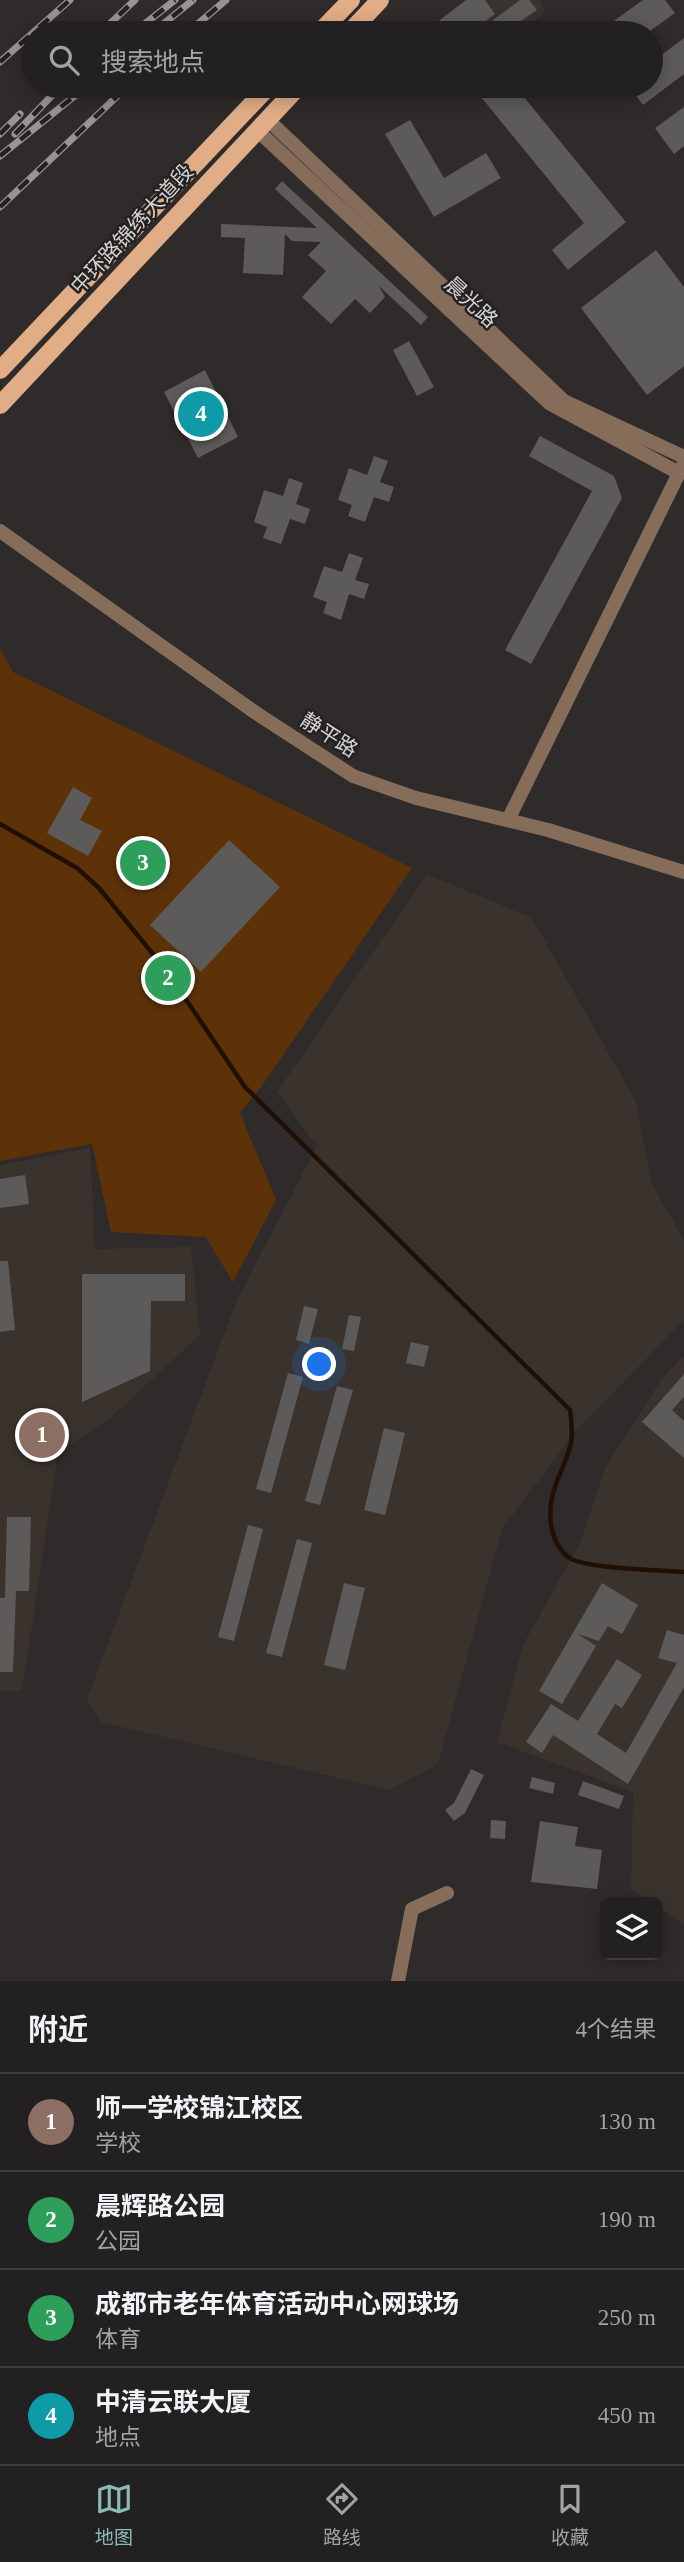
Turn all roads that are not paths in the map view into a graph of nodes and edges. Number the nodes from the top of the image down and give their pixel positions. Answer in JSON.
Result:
{"nodes":[{"id":1,"x":351,"y":0,"type":"edge"},
{"id":2,"x":380,"y":0,"type":"edge"},
{"id":3,"x":331,"y":21,"type":"edge"},
{"id":4,"x":360,"y":21,"type":"edge"},
{"id":5,"x":258,"y":98,"type":"edge"},
{"id":6,"x":288,"y":98,"type":"edge"},
{"id":7,"x":262,"y":125,"type":"junction"},
{"id":8,"x":0,"y":370,"type":"edge"},
{"id":9,"x":0,"y":405,"type":"edge"},
{"id":10,"x":684,"y":457,"type":"edge"},
{"id":11,"x":682,"y":468,"type":"edge"},
{"id":12,"x":0,"y":531,"type":"edge"},
{"id":13,"x":508,"y":820,"type":"junction"},
{"id":14,"x":684,"y":872,"type":"edge"},
{"id":15,"x":447,"y":1893,"type":"dead end"},
{"id":16,"x":398,"y":1981,"type":"edge"}],
"edges":[{"from":1,"to":3,"type":"main road"},
{"from":2,"to":4,"type":"main road"},
{"from":5,"to":8,"type":"main road","name":"中环路锦绣大道段"},
{"from":6,"to":7,"type":"main road","name":"中环路锦绣大道段"},
{"from":7,"to":9,"type":"main road","name":"中环路锦绣大道段"},
{"from":7,"to":10,"type":"street","name":"晨光路"},
{"from":7,"to":11,"type":"street","name":"晨光路"},
{"from":11,"to":13,"type":"street"},
{"from":12,"to":13,"type":"street","name":"静平路"},
{"from":13,"to":14,"type":"street","name":"静平路"},
{"from":15,"to":16,"type":"street"}]}
